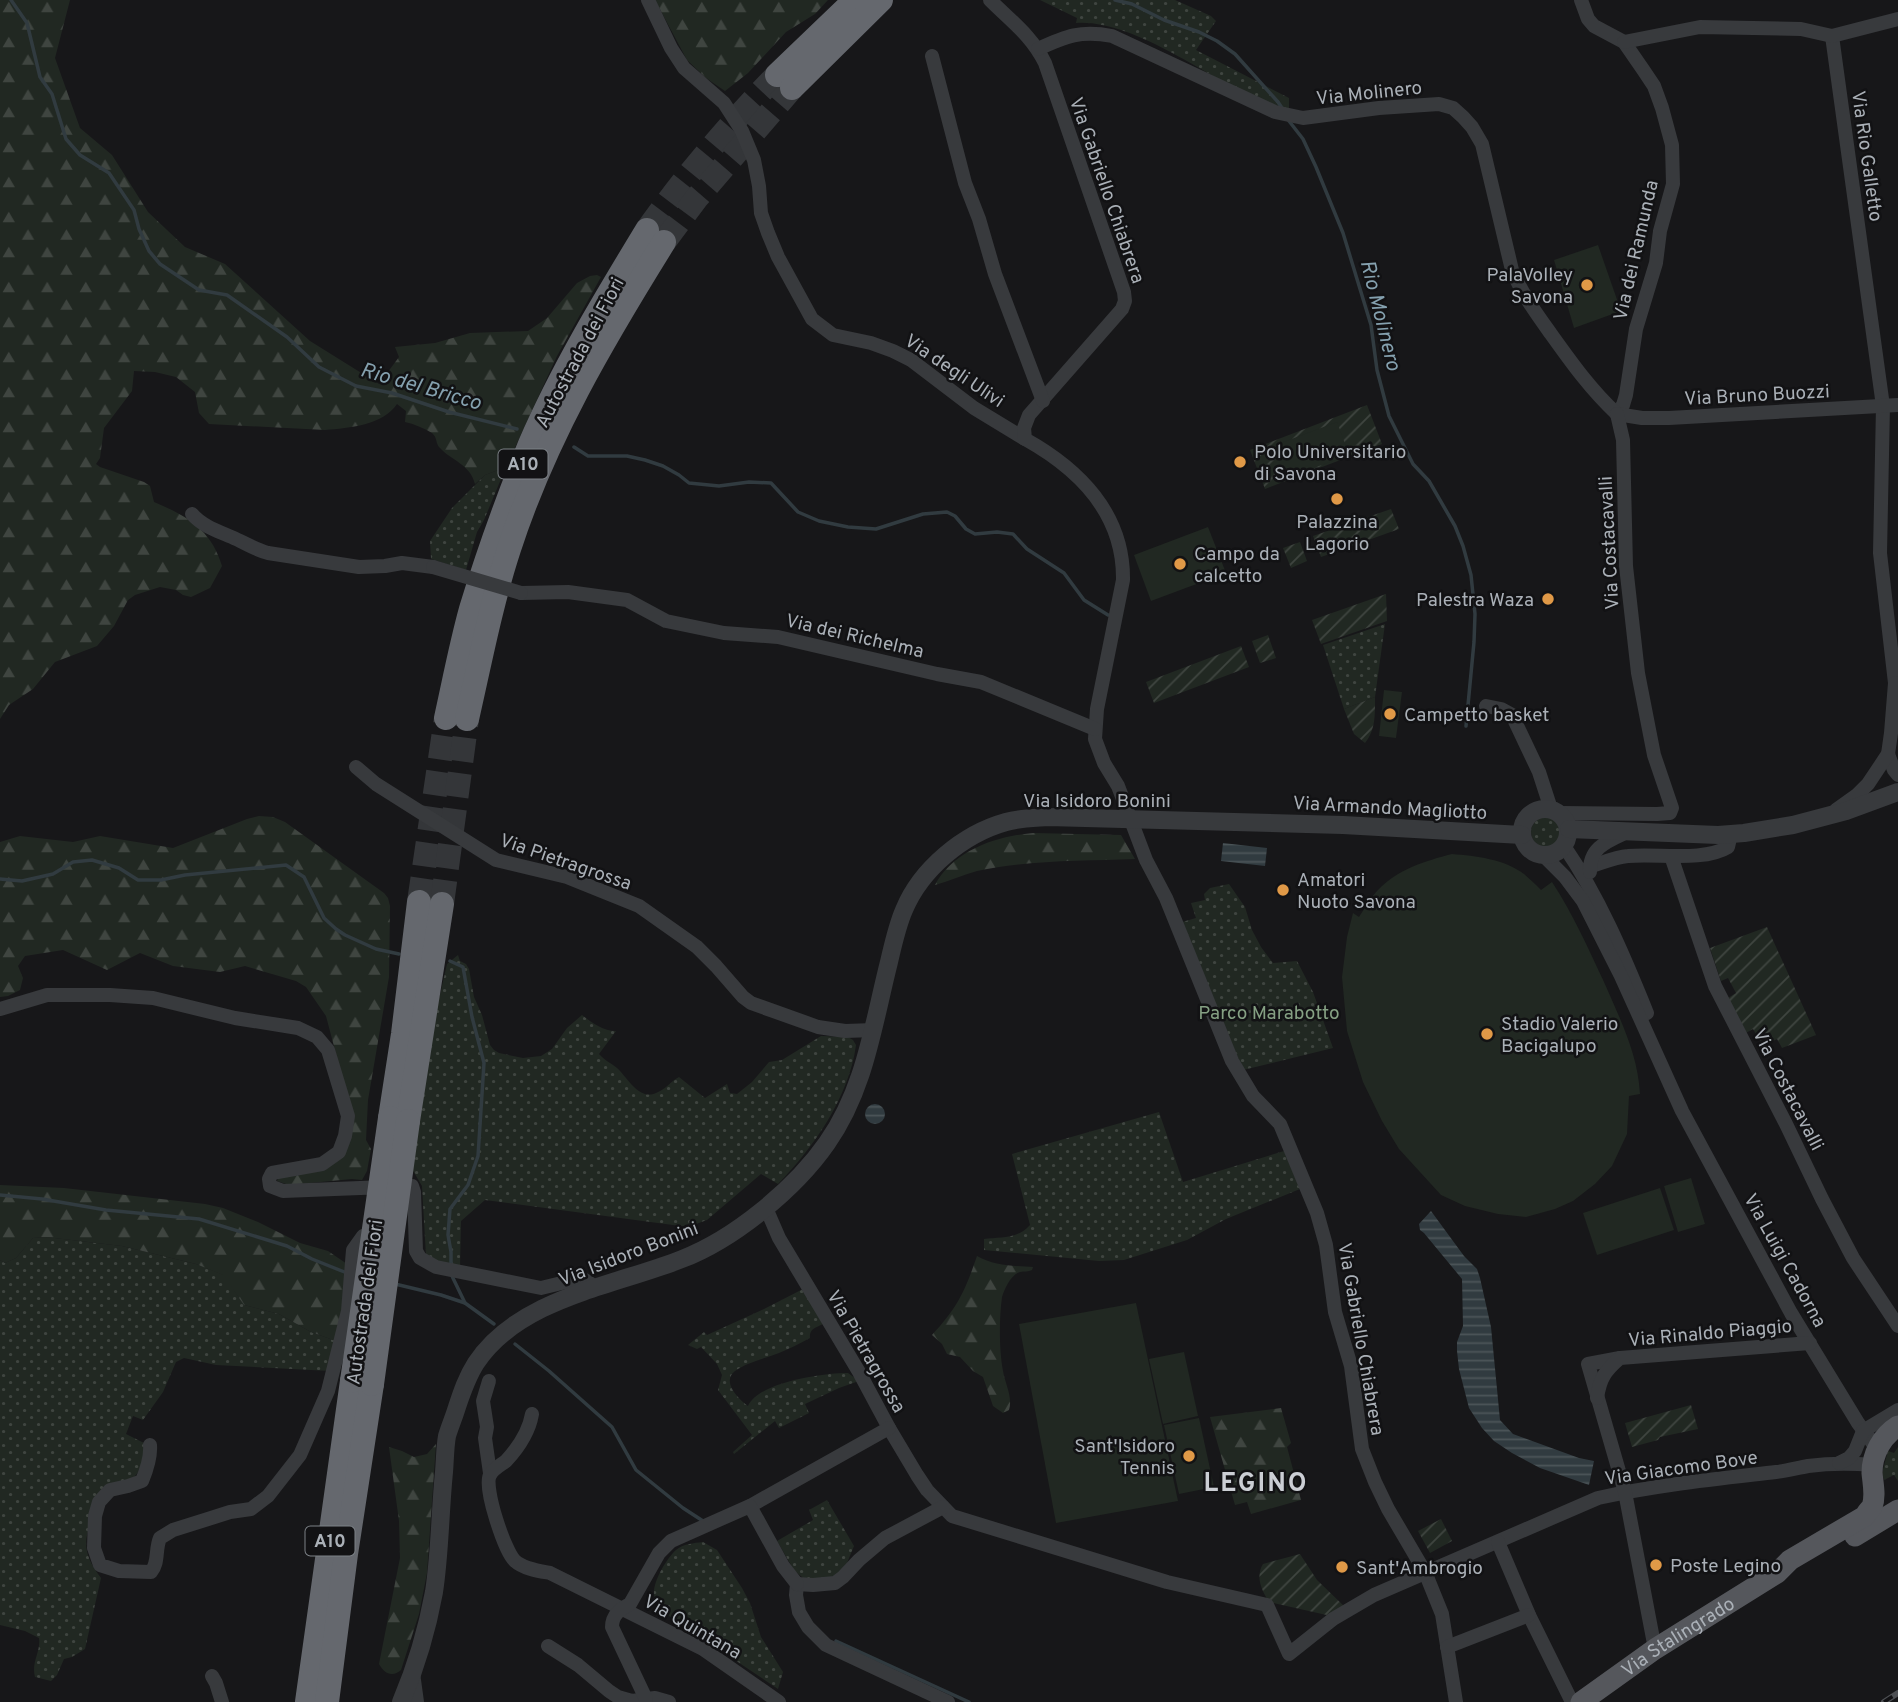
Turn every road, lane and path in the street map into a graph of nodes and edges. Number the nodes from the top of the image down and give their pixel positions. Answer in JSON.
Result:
{"nodes":[{"id":1,"x":649,"y":0,"type":"edge"},
{"id":2,"x":855,"y":0,"type":"edge"},
{"id":3,"x":881,"y":0,"type":"edge"},
{"id":4,"x":990,"y":0,"type":"edge"},
{"id":5,"x":1581,"y":0,"type":"edge"},
{"id":6,"x":1898,"y":19,"type":"edge"},
{"id":7,"x":1832,"y":36,"type":"junction"},
{"id":8,"x":1624,"y":42,"type":"junction"},
{"id":9,"x":1038,"y":49,"type":"junction"},
{"id":10,"x":932,"y":56,"type":"dead end"},
{"id":11,"x":656,"y":236,"type":"tunnel mouth"},
{"id":12,"x":1042,"y":401,"type":"junction"},
{"id":13,"x":1891,"y":406,"type":"edge"},
{"id":14,"x":1617,"y":414,"type":"junction"},
{"id":15,"x":1898,"y":414,"type":"edge"},
{"id":16,"x":1025,"y":439,"type":"junction"},
{"id":17,"x":191,"y":514,"type":"dead end"},
{"id":18,"x":1897,"y":686,"type":"edge"},
{"id":19,"x":1486,"y":706,"type":"dead end"},
{"id":20,"x":456,"y":718,"type":"tunnel mouth"},
{"id":21,"x":1095,"y":729,"type":"junction"},
{"id":22,"x":1888,"y":754,"type":"junction"},
{"id":23,"x":356,"y":767,"type":"dead end"},
{"id":24,"x":1898,"y":775,"type":"edge"},
{"id":25,"x":1898,"y":792,"type":"edge"},
{"id":26,"x":1826,"y":816,"type":"junction"},
{"id":27,"x":1130,"y":821,"type":"junction"},
{"id":28,"x":1256,"y":822,"type":"joint"},
{"id":29,"x":1561,"y":824,"type":"junction"},
{"id":30,"x":1628,"y":831,"type":"junction"},
{"id":31,"x":1731,"y":834,"type":"junction"},
{"id":32,"x":1522,"y":835,"type":"junction"},
{"id":33,"x":1543,"y":855,"type":"junction"},
{"id":34,"x":1671,"y":856,"type":"junction"},
{"id":35,"x":1589,"y":867,"type":"junction"},
{"id":36,"x":430,"y":903,"type":"tunnel mouth"},
{"id":37,"x":1604,"y":916,"type":"junction"},
{"id":38,"x":0,"y":1009,"type":"edge"},
{"id":39,"x":874,"y":1030,"type":"junction"},
{"id":40,"x":1670,"y":1084,"type":"junction"},
{"id":41,"x":766,"y":1208,"type":"junction"},
{"id":42,"x":415,"y":1244,"type":"junction"},
{"id":43,"x":597,"y":1288,"type":"junction"},
{"id":44,"x":1898,"y":1326,"type":"edge"},
{"id":45,"x":1810,"y":1343,"type":"junction"},
{"id":46,"x":1620,"y":1358,"type":"junction"},
{"id":47,"x":489,"y":1381,"type":"dead end"},
{"id":48,"x":362,"y":1382,"type":"junction"},
{"id":49,"x":1597,"y":1399,"type":"junction"},
{"id":50,"x":1898,"y":1410,"type":"edge"},
{"id":51,"x":532,"y":1415,"type":"dead end"},
{"id":52,"x":1898,"y":1426,"type":"edge"},
{"id":53,"x":889,"y":1428,"type":"junction"},
{"id":54,"x":1863,"y":1431,"type":"junction"},
{"id":55,"x":150,"y":1445,"type":"dead end"},
{"id":56,"x":1874,"y":1462,"type":"junction"},
{"id":57,"x":1838,"y":1463,"type":"junction"},
{"id":58,"x":491,"y":1473,"type":"junction"},
{"id":59,"x":1625,"y":1492,"type":"junction"},
{"id":60,"x":1898,"y":1498,"type":"edge"},
{"id":61,"x":750,"y":1506,"type":"junction"},
{"id":62,"x":943,"y":1507,"type":"junction"},
{"id":63,"x":1898,"y":1510,"type":"edge"},
{"id":64,"x":1498,"y":1542,"type":"junction"},
{"id":65,"x":1425,"y":1572,"type":"junction"},
{"id":66,"x":1777,"y":1573,"type":"junction"},
{"id":67,"x":797,"y":1584,"type":"junction"},
{"id":68,"x":622,"y":1608,"type":"junction"},
{"id":69,"x":1529,"y":1615,"type":"junction"},
{"id":70,"x":548,"y":1646,"type":"dead end"},
{"id":71,"x":1447,"y":1647,"type":"junction"},
{"id":72,"x":1655,"y":1649,"type":"junction"},
{"id":73,"x":1289,"y":1654,"type":"joint"},
{"id":74,"x":413,"y":1673,"type":"junction"},
{"id":75,"x":212,"y":1676,"type":"dead end"},
{"id":76,"x":646,"y":1699,"type":"junction"},
{"id":77,"x":222,"y":1702,"type":"edge"},
{"id":78,"x":307,"y":1702,"type":"edge"},
{"id":79,"x":327,"y":1702,"type":"edge"},
{"id":80,"x":401,"y":1702,"type":"edge"},
{"id":81,"x":417,"y":1702,"type":"edge"},
{"id":82,"x":668,"y":1702,"type":"edge"},
{"id":83,"x":779,"y":1702,"type":"edge"},
{"id":84,"x":948,"y":1702,"type":"edge"},
{"id":85,"x":1456,"y":1702,"type":"edge"},
{"id":86,"x":1572,"y":1702,"type":"edge"},
{"id":87,"x":1581,"y":1702,"type":"edge"}],
"edges":[{"from":1,"to":16,"type":"street","name":"Via degli Ulivi"},
{"from":2,"to":3,"type":"highway"},
{"from":4,"to":9,"type":"street"},
{"from":5,"to":8,"type":"street","name":"Via dei Ramunda"},
{"from":6,"to":7,"type":"street"},
{"from":7,"to":8,"type":"street"},
{"from":7,"to":13,"type":"street","name":"Via Rio Galletto"},
{"from":8,"to":14,"type":"street","name":"Via dei Ramunda"},
{"from":9,"to":12,"type":"street","name":"Via Gabriello Chiabrera"},
{"from":9,"to":14,"type":"street","name":"Via Molinero"},
{"from":10,"to":12,"type":"street"},
{"from":11,"to":20,"type":"highway","name":"Autostrada dei Fiori","number":"A10"},
{"from":12,"to":16,"type":"street","name":"Via Gabriello Chiabrera"},
{"from":13,"to":14,"type":"street","name":"Via Bruno Buozzi"},
{"from":13,"to":15,"type":"street"},
{"from":13,"to":18,"type":"street","name":"Via Rio Galletto"},
{"from":14,"to":29,"type":"street","name":"Via Costacavalli"},
{"from":16,"to":21,"type":"street","name":"Via Gabriello Chiabrera"},
{"from":17,"to":21,"type":"street","name":"Via dei Richelma","bridge":true},
{"from":18,"to":22,"type":"street","name":"Via Rio Galletto"},
{"from":19,"to":29,"type":"street","name":"Via Luigi Cadorna"},
{"from":21,"to":27,"type":"street","name":"Via Gabriello Chiabrera"},
{"from":22,"to":24,"type":"street"},
{"from":22,"to":26,"type":"street"},
{"from":23,"to":39,"type":"street","name":"Via Pietragrossa"},
{"from":25,"to":26,"type":"street"},
{"from":26,"to":31,"type":"street"},
{"from":27,"to":28,"type":"street","name":"Via Isidoro Bonini"},
{"from":27,"to":39,"type":"street","name":"Via Isidoro Bonini"},
{"from":27,"to":65,"type":"street","name":"Via Gabriello Chiabrera"},
{"from":28,"to":32,"type":"street","name":"Via Armando Magliotto"},
{"from":29,"to":30,"type":"street"},
{"from":29,"to":32,"type":"street"},
{"from":29,"to":33,"type":"street"},
{"from":29,"to":37,"type":"street","name":"Via Luigi Cadorna"},
{"from":30,"to":31,"type":"street"},
{"from":30,"to":35,"type":"street"},
{"from":31,"to":34,"type":"street"},
{"from":32,"to":33,"type":"street"},
{"from":33,"to":40,"type":"street","name":"Via Luigi Cadorna"},
{"from":34,"to":35,"type":"street"},
{"from":34,"to":44,"type":"street","name":"Via Costacavalli"},
{"from":35,"to":37,"type":"street","name":"Via Luigi Cadorna"},
{"from":36,"to":48,"type":"highway","name":"Autostrada dei Fiori","number":"A10","bridge":true},
{"from":37,"to":40,"type":"street","name":"Via Luigi Cadorna"},
{"from":38,"to":42,"type":"street"},
{"from":39,"to":41,"type":"street","name":"Via Isidoro Bonini"},
{"from":40,"to":45,"type":"street","name":"Via Luigi Cadorna"},
{"from":41,"to":43,"type":"street","name":"Via Isidoro Bonini"},
{"from":41,"to":53,"type":"street","name":"Via Pietragrossa"},
{"from":42,"to":43,"type":"street"},
{"from":42,"to":55,"type":"street"},
{"from":43,"to":74,"type":"street","name":"Via Isidoro Bonini"},
{"from":45,"to":46,"type":"street","name":"Via Rinaldo Piaggio"},
{"from":45,"to":54,"type":"street","name":"Via Luigi Cadorna"},
{"from":46,"to":49,"type":"street","name":"Via Rinaldo Piaggio"},
{"from":46,"to":49,"type":"street"},
{"from":47,"to":58,"type":"street","name":"Via Quintana"},
{"from":48,"to":78,"type":"highway","name":"Autostrada dei Fiori","number":"A10"},
{"from":48,"to":79,"type":"highway","name":"Autostrada dei Fiori","number":"A10"},
{"from":49,"to":59,"type":"street"},
{"from":50,"to":54,"type":"street"},
{"from":51,"to":58,"type":"street"},
{"from":52,"to":56,"type":"main road"},
{"from":53,"to":61,"type":"street"},
{"from":53,"to":62,"type":"street","name":"Via Pietragrossa"},
{"from":54,"to":56,"type":"street","name":"Via Luigi Cadorna"},
{"from":54,"to":57,"type":"street"},
{"from":56,"to":57,"type":"street","name":"Via Giacomo Bove"},
{"from":56,"to":60,"type":"main road"},
{"from":56,"to":66,"type":"main road","name":"Via Stalingrado"},
{"from":57,"to":59,"type":"street","name":"Via Giacomo Bove"},
{"from":58,"to":68,"type":"street","name":"Via Quintana"},
{"from":59,"to":64,"type":"street","name":"Via Giacomo Bove"},
{"from":59,"to":72,"type":"street"},
{"from":61,"to":67,"type":"street"},
{"from":61,"to":68,"type":"street"},
{"from":62,"to":67,"type":"street"},
{"from":62,"to":73,"type":"street","name":"Via Pietragrossa"},
{"from":63,"to":66,"type":"main road","name":"Via Stalingrado"},
{"from":64,"to":65,"type":"street","name":"Via Giacomo Bove"},
{"from":64,"to":69,"type":"street"},
{"from":65,"to":71,"type":"street","name":"Via Gabriello Chiabrera"},
{"from":65,"to":73,"type":"street","name":"Via Giacomo Bove"},
{"from":66,"to":72,"type":"main road","name":"Via Stalingrado"},
{"from":67,"to":84,"type":"street"},
{"from":68,"to":76,"type":"street"},
{"from":68,"to":83,"type":"street","name":"Via Quintana"},
{"from":69,"to":71,"type":"street"},
{"from":69,"to":86,"type":"street"},
{"from":70,"to":76,"type":"street"},
{"from":71,"to":85,"type":"street","name":"Via Gabriello Chiabrera"},
{"from":72,"to":87,"type":"main road","name":"Via Stalingrado"},
{"from":74,"to":80,"type":"street","name":"Via Isidoro Bonini"},
{"from":74,"to":81,"type":"street"},
{"from":75,"to":77,"type":"street"},
{"from":76,"to":82,"type":"street"}]}
